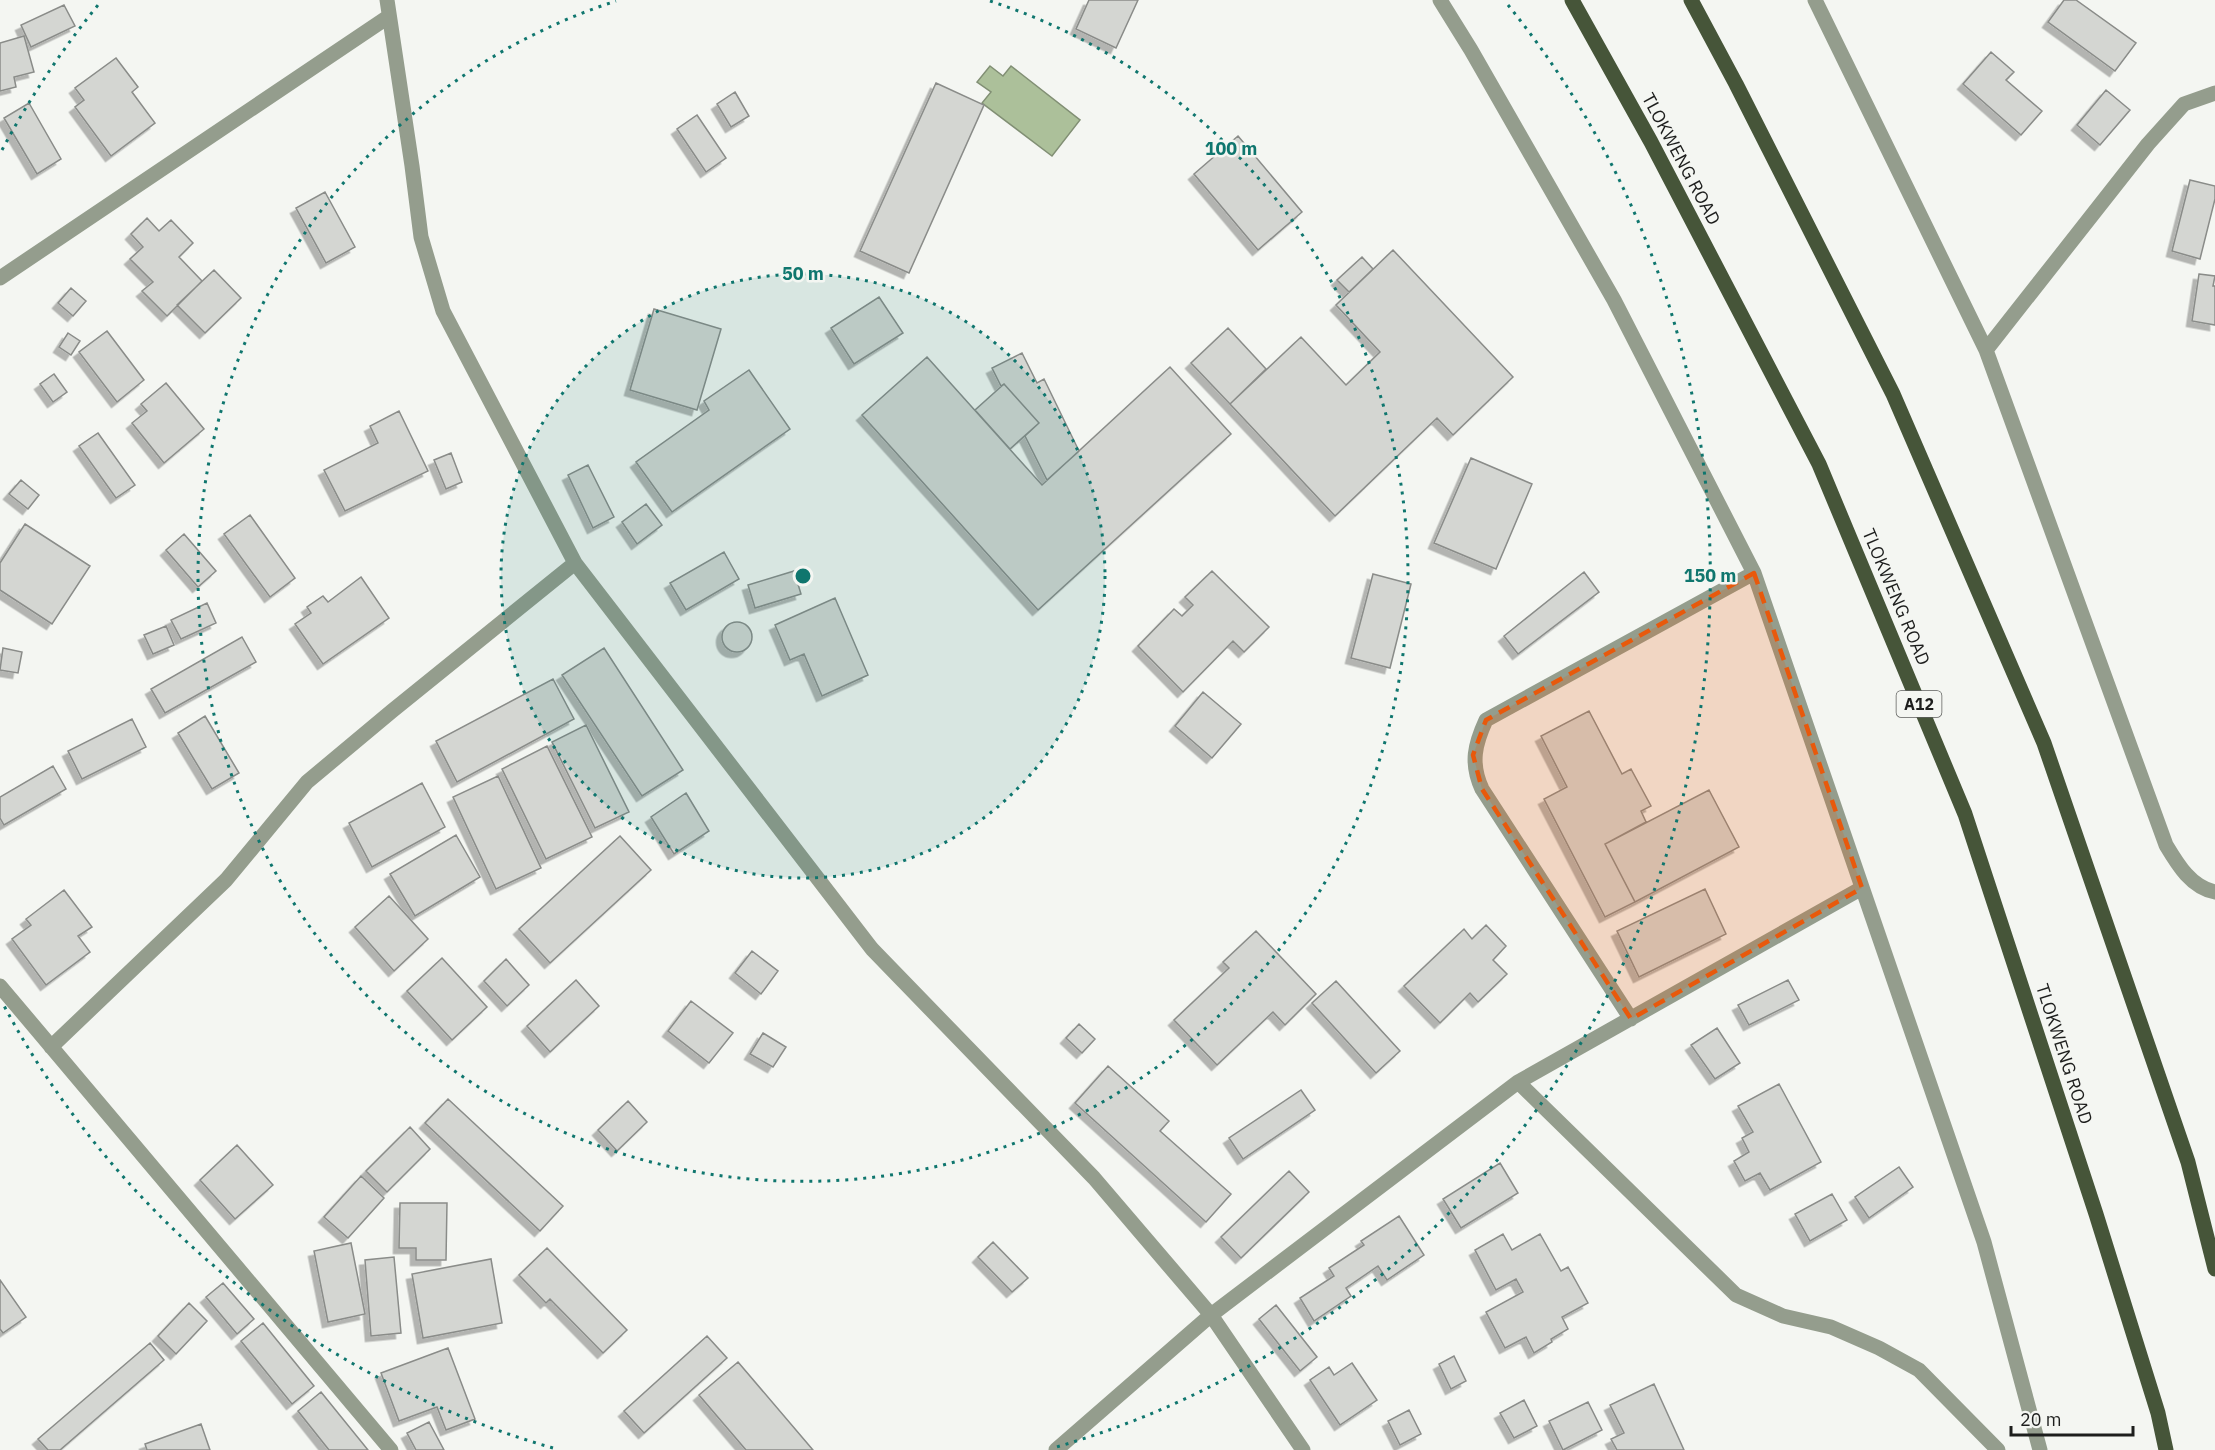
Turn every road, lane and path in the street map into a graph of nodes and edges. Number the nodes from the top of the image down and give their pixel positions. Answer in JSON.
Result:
{"nodes":[{"id":1,"x":387,"y":0,"type":"edge"},
{"id":2,"x":1440,"y":0,"type":"edge"},
{"id":3,"x":1572,"y":0,"type":"edge"},
{"id":4,"x":1691,"y":0,"type":"edge"},
{"id":5,"x":1815,"y":0,"type":"edge"},
{"id":6,"x":388,"y":17,"type":"junction"},
{"id":7,"x":2215,"y":93,"type":"edge"},
{"id":8,"x":0,"y":278,"type":"edge"},
{"id":9,"x":1986,"y":350,"type":"junction"},
{"id":10,"x":575,"y":563,"type":"junction"},
{"id":11,"x":1754,"y":573,"type":"junction"},
{"id":12,"x":1862,"y":888,"type":"junction"},
{"id":13,"x":2215,"y":892,"type":"edge"},
{"id":14,"x":0,"y":986,"type":"edge"},
{"id":15,"x":1631,"y":1019,"type":"junction"},
{"id":16,"x":51,"y":1047,"type":"junction"},
{"id":17,"x":1518,"y":1082,"type":"junction"},
{"id":18,"x":2215,"y":1269,"type":"edge"},
{"id":19,"x":1211,"y":1315,"type":"junction"},
{"id":20,"x":391,"y":1450,"type":"edge"},
{"id":21,"x":1056,"y":1450,"type":"edge"},
{"id":22,"x":1303,"y":1450,"type":"edge"},
{"id":23,"x":1998,"y":1450,"type":"edge"},
{"id":24,"x":2040,"y":1450,"type":"edge"},
{"id":25,"x":2166,"y":1450,"type":"edge"}],
"edges":[{"from":1,"to":6,"type":"street"},
{"from":2,"to":11,"type":"street"},
{"from":3,"to":25,"type":"main road","name":"TLOKWENG ROAD","number":"A12"},
{"from":4,"to":18,"type":"main road"},
{"from":5,"to":9,"type":"street"},
{"from":6,"to":8,"type":"street"},
{"from":6,"to":10,"type":"street"},
{"from":7,"to":9,"type":"street"},
{"from":9,"to":13,"type":"street"},
{"from":10,"to":16,"type":"street"},
{"from":10,"to":19,"type":"street"},
{"from":11,"to":12,"type":"street"},
{"from":11,"to":15,"type":"street"},
{"from":12,"to":15,"type":"street"},
{"from":12,"to":24,"type":"street"},
{"from":14,"to":16,"type":"street"},
{"from":15,"to":17,"type":"street"},
{"from":16,"to":20,"type":"street"},
{"from":17,"to":19,"type":"street"},
{"from":17,"to":23,"type":"street"},
{"from":19,"to":21,"type":"street"},
{"from":19,"to":22,"type":"street"}]}
